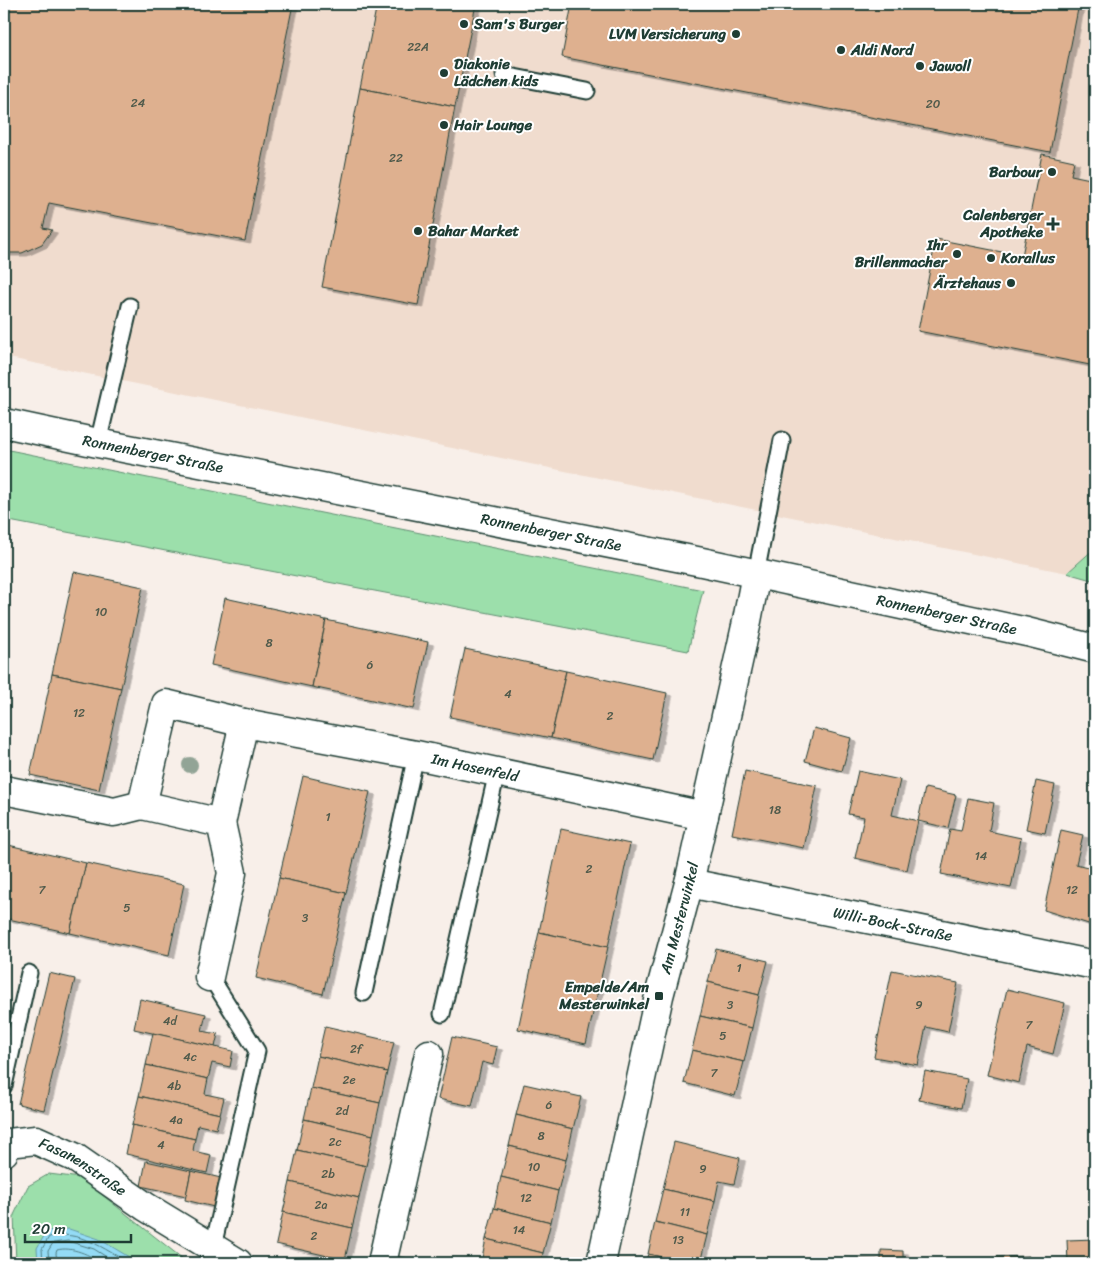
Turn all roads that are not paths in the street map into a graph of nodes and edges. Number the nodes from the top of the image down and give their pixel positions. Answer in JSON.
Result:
{"nodes":[{"id":1,"x":504,"y":75,"type":"dead end"},
{"id":2,"x":587,"y":90,"type":"dead end"},
{"id":3,"x":130,"y":306,"type":"dead end"},
{"id":4,"x":4,"y":423,"type":"edge"},
{"id":5,"x":782,"y":440,"type":"dead end"},
{"id":6,"x":98,"y":443,"type":"junction"},
{"id":7,"x":756,"y":574,"type":"junction"},
{"id":8,"x":1095,"y":649,"type":"edge"},
{"id":9,"x":244,"y":723,"type":"junction"},
{"id":10,"x":416,"y":755,"type":"junction"},
{"id":11,"x":497,"y":772,"type":"junction"},
{"id":12,"x":4,"y":790,"type":"edge"},
{"id":13,"x":142,"y":805,"type":"junction"},
{"id":14,"x":704,"y":816,"type":"junction"},
{"id":15,"x":221,"y":823,"type":"junction"},
{"id":16,"x":689,"y":883,"type":"junction"},
{"id":17,"x":1095,"y":965,"type":"edge"},
{"id":18,"x":29,"y":973,"type":"dead end"},
{"id":19,"x":209,"y":977,"type":"joint"},
{"id":20,"x":364,"y":993,"type":"dead end"},
{"id":21,"x":442,"y":1014,"type":"dead end"},
{"id":22,"x":429,"y":1054,"type":"dead end"},
{"id":23,"x":4,"y":1086,"type":"edge"},
{"id":24,"x":5,"y":1140,"type":"edge"},
{"id":25,"x":213,"y":1247,"type":"junction"},
{"id":26,"x":238,"y":1263,"type":"edge"},
{"id":27,"x":382,"y":1263,"type":"edge"},
{"id":28,"x":601,"y":1263,"type":"edge"}],
"edges":[{"from":1,"to":2,"type":"lane"},
{"from":3,"to":6,"type":"lane"},
{"from":4,"to":6,"type":"street","name":"Ronnenberger Straße"},
{"from":5,"to":7,"type":"lane"},
{"from":6,"to":7,"type":"street","name":"Ronnenberger Straße"},
{"from":7,"to":8,"type":"street","name":"Ronnenberger Straße"},
{"from":7,"to":14,"type":"street","name":"Am Mesterwinkel"},
{"from":9,"to":10,"type":"street","name":"Im Hasenfeld"},
{"from":9,"to":13,"type":"street","name":"Im Hasenfeld"},
{"from":9,"to":15,"type":"street"},
{"from":10,"to":11,"type":"street","name":"Im Hasenfeld"},
{"from":10,"to":20,"type":"lane"},
{"from":11,"to":14,"type":"street","name":"Im Hasenfeld"},
{"from":11,"to":21,"type":"lane"},
{"from":12,"to":13,"type":"street"},
{"from":13,"to":15,"type":"street"},
{"from":14,"to":16,"type":"street","name":"Am Mesterwinkel"},
{"from":15,"to":19,"type":"street"},
{"from":16,"to":17,"type":"street","name":"Willi-Bock-Straße"},
{"from":16,"to":28,"type":"street","name":"Am Mesterwinkel"},
{"from":18,"to":23,"type":"lane"},
{"from":19,"to":25,"type":"lane"},
{"from":22,"to":27,"type":"street"},
{"from":24,"to":25,"type":"street","name":"Fasanenstraße"},
{"from":25,"to":26,"type":"street","name":"Fasanenstraße"}]}
